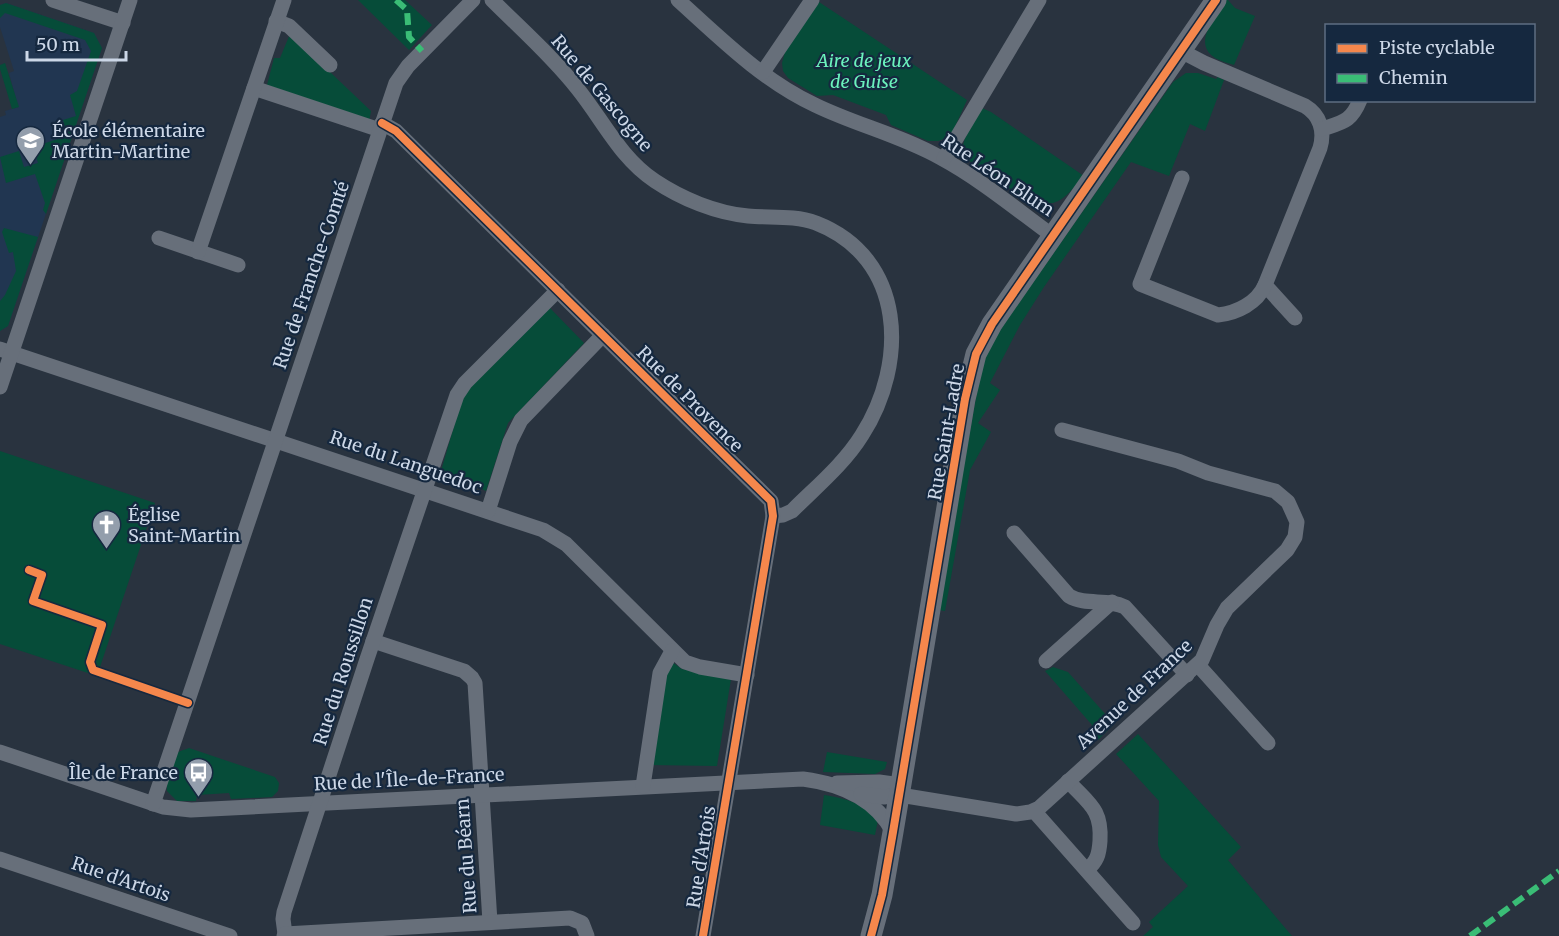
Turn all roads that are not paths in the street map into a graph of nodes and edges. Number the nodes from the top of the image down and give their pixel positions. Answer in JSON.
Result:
{"nodes":[{"id":1,"x":53,"y":0,"type":"edge"},
{"id":2,"x":130,"y":0,"type":"edge"},
{"id":3,"x":284,"y":0,"type":"edge"},
{"id":4,"x":473,"y":0,"type":"edge"},
{"id":5,"x":492,"y":0,"type":"edge"},
{"id":6,"x":678,"y":0,"type":"edge"},
{"id":7,"x":812,"y":0,"type":"edge"},
{"id":8,"x":1039,"y":0,"type":"edge"},
{"id":9,"x":1216,"y":0,"type":"edge"},
{"id":10,"x":276,"y":21,"type":"junction"},
{"id":11,"x":123,"y":23,"type":"junction"},
{"id":12,"x":1181,"y":51,"type":"junction"},
{"id":13,"x":330,"y":65,"type":"dead end"},
{"id":14,"x":763,"y":72,"type":"junction"},
{"id":15,"x":254,"y":88,"type":"junction"},
{"id":16,"x":1359,"y":102,"type":"edge"},
{"id":17,"x":381,"y":126,"type":"junction"},
{"id":18,"x":1322,"y":129,"type":"junction"},
{"id":19,"x":944,"y":159,"type":"junction"},
{"id":20,"x":1182,"y":178,"type":"dead end"},
{"id":21,"x":1053,"y":236,"type":"junction"},
{"id":22,"x":159,"y":238,"type":"dead end"},
{"id":23,"x":198,"y":252,"type":"junction"},
{"id":24,"x":238,"y":265,"type":"dead end"},
{"id":25,"x":1265,"y":285,"type":"junction"},
{"id":26,"x":558,"y":290,"type":"junction"},
{"id":27,"x":1295,"y":318,"type":"dead end"},
{"id":28,"x":603,"y":335,"type":"junction"},
{"id":29,"x":6,"y":351,"type":"edge"},
{"id":30,"x":0,"y":387,"type":"edge"},
{"id":31,"x":1062,"y":430,"type":"dead end"},
{"id":32,"x":276,"y":440,"type":"junction"},
{"id":33,"x":425,"y":489,"type":"junction"},
{"id":34,"x":488,"y":511,"type":"junction"},
{"id":35,"x":773,"y":516,"type":"junction"},
{"id":36,"x":1014,"y":533,"type":"dead end"},
{"id":37,"x":1112,"y":602,"type":"junction"},
{"id":38,"x":373,"y":641,"type":"junction"},
{"id":39,"x":672,"y":651,"type":"junction"},
{"id":40,"x":1046,"y":661,"type":"dead end"},
{"id":41,"x":1192,"y":670,"type":"junction"},
{"id":42,"x":747,"y":675,"type":"junction"},
{"id":43,"x":1268,"y":743,"type":"dead end"},
{"id":44,"x":0,"y":752,"type":"edge"},
{"id":45,"x":1068,"y":781,"type":"junction"},
{"id":46,"x":728,"y":782,"type":"junction"},
{"id":47,"x":828,"y":783,"type":"junction"},
{"id":48,"x":643,"y":786,"type":"junction"},
{"id":49,"x":900,"y":790,"type":"junction"},
{"id":50,"x":853,"y":793,"type":"junction"},
{"id":51,"x":482,"y":794,"type":"junction"},
{"id":52,"x":153,"y":804,"type":"junction"},
{"id":53,"x":320,"y":804,"type":"junction"},
{"id":54,"x":1034,"y":811,"type":"junction"},
{"id":55,"x":893,"y":832,"type":"junction"},
{"id":56,"x":0,"y":859,"type":"edge"},
{"id":57,"x":1087,"y":870,"type":"junction"},
{"id":58,"x":490,"y":922,"type":"junction"},
{"id":59,"x":1134,"y":923,"type":"dead end"},
{"id":60,"x":212,"y":933,"type":"edge"},
{"id":61,"x":284,"y":935,"type":"edge"},
{"id":62,"x":230,"y":936,"type":"edge"},
{"id":63,"x":587,"y":936,"type":"edge"},
{"id":64,"x":703,"y":936,"type":"edge"},
{"id":65,"x":871,"y":936,"type":"edge"}],
"edges":[{"from":1,"to":11,"type":"street"},
{"from":2,"to":11,"type":"street"},
{"from":3,"to":10,"type":"street"},
{"from":4,"to":17,"type":"street"},
{"from":5,"to":35,"type":"street","name":"Rue de Gascogne"},
{"from":6,"to":14,"type":"street","name":"Rue Léon Blum"},
{"from":7,"to":14,"type":"street"},
{"from":8,"to":19,"type":"street"},
{"from":9,"to":12,"type":"street","name":"Rue Saint-Ladre"},
{"from":10,"to":13,"type":"street"},
{"from":10,"to":15,"type":"street"},
{"from":11,"to":29,"type":"street"},
{"from":12,"to":18,"type":"street"},
{"from":12,"to":21,"type":"street","name":"Rue Saint-Ladre"},
{"from":14,"to":19,"type":"street","name":"Rue Léon Blum"},
{"from":15,"to":17,"type":"street","name":"Rue de Provence"},
{"from":15,"to":23,"type":"street"},
{"from":16,"to":18,"type":"street"},
{"from":17,"to":26,"type":"street","name":"Rue de Provence"},
{"from":17,"to":32,"type":"street","name":"Rue de Franche-Comté"},
{"from":18,"to":25,"type":"street"},
{"from":19,"to":21,"type":"street","name":"Rue Léon Blum"},
{"from":20,"to":25,"type":"street"},
{"from":21,"to":49,"type":"street","name":"Rue Saint-Ladre"},
{"from":22,"to":23,"type":"street"},
{"from":23,"to":24,"type":"street"},
{"from":25,"to":27,"type":"street"},
{"from":26,"to":28,"type":"street","name":"Rue de Provence"},
{"from":26,"to":33,"type":"street","name":"Rue du Roussillon"},
{"from":28,"to":34,"type":"street"},
{"from":28,"to":35,"type":"street","name":"Rue de Provence"},
{"from":29,"to":30,"type":"street"},
{"from":29,"to":32,"type":"street","name":"Rue du Languedoc"},
{"from":31,"to":41,"type":"street","name":"Avenue de France"},
{"from":32,"to":33,"type":"street","name":"Rue du Languedoc"},
{"from":32,"to":52,"type":"street","name":"Rue de Franche-Comté"},
{"from":33,"to":34,"type":"street","name":"Rue du Languedoc"},
{"from":33,"to":38,"type":"street","name":"Rue du Roussillon"},
{"from":34,"to":39,"type":"street","name":"Rue du Languedoc"},
{"from":35,"to":42,"type":"street"},
{"from":36,"to":37,"type":"street"},
{"from":37,"to":40,"type":"street"},
{"from":37,"to":41,"type":"street"},
{"from":38,"to":51,"type":"street","name":"Rue du Béarn"},
{"from":38,"to":53,"type":"street","name":"Rue du Roussillon"},
{"from":39,"to":42,"type":"street","name":"Rue du Languedoc"},
{"from":39,"to":48,"type":"street"},
{"from":41,"to":43,"type":"street"},
{"from":41,"to":45,"type":"street","name":"Avenue de France"},
{"from":42,"to":46,"type":"street"},
{"from":44,"to":52,"type":"street","name":"Rue de l'Île-de-France"},
{"from":45,"to":54,"type":"street","name":"Avenue de France"},
{"from":45,"to":57,"type":"street"},
{"from":46,"to":47,"type":"street","name":"Rue de l'Île-de-France"},
{"from":46,"to":48,"type":"street","name":"Rue de l'Île-de-France"},
{"from":46,"to":64,"type":"street","name":"Rue d'Artois"},
{"from":47,"to":49,"type":"street","name":"Rue de l'Île-de-France"},
{"from":47,"to":50,"type":"street","name":"Rue de l'Île-de-France"},
{"from":48,"to":51,"type":"street","name":"Rue de l'Île-de-France"},
{"from":49,"to":50,"type":"street","name":"Rue de l'Île-de-France"},
{"from":49,"to":54,"type":"street"},
{"from":49,"to":55,"type":"street","name":"Rue Saint-Ladre"},
{"from":50,"to":55,"type":"street","name":"Rue de l'Île-de-France"},
{"from":51,"to":53,"type":"street","name":"Rue de l'Île-de-France"},
{"from":51,"to":58,"type":"street","name":"Rue du Béarn"},
{"from":52,"to":53,"type":"street","name":"Rue de l'Île-de-France"},
{"from":53,"to":61,"type":"street","name":"Rue du Roussillon"},
{"from":54,"to":57,"type":"street"},
{"from":55,"to":65,"type":"street","name":"Rue Saint-Ladre"},
{"from":56,"to":60,"type":"street","name":"Rue d'Artois"},
{"from":57,"to":59,"type":"street"},
{"from":58,"to":61,"type":"street"},
{"from":58,"to":63,"type":"street"},
{"from":60,"to":62,"type":"street","name":"Rue d'Artois"}]}
